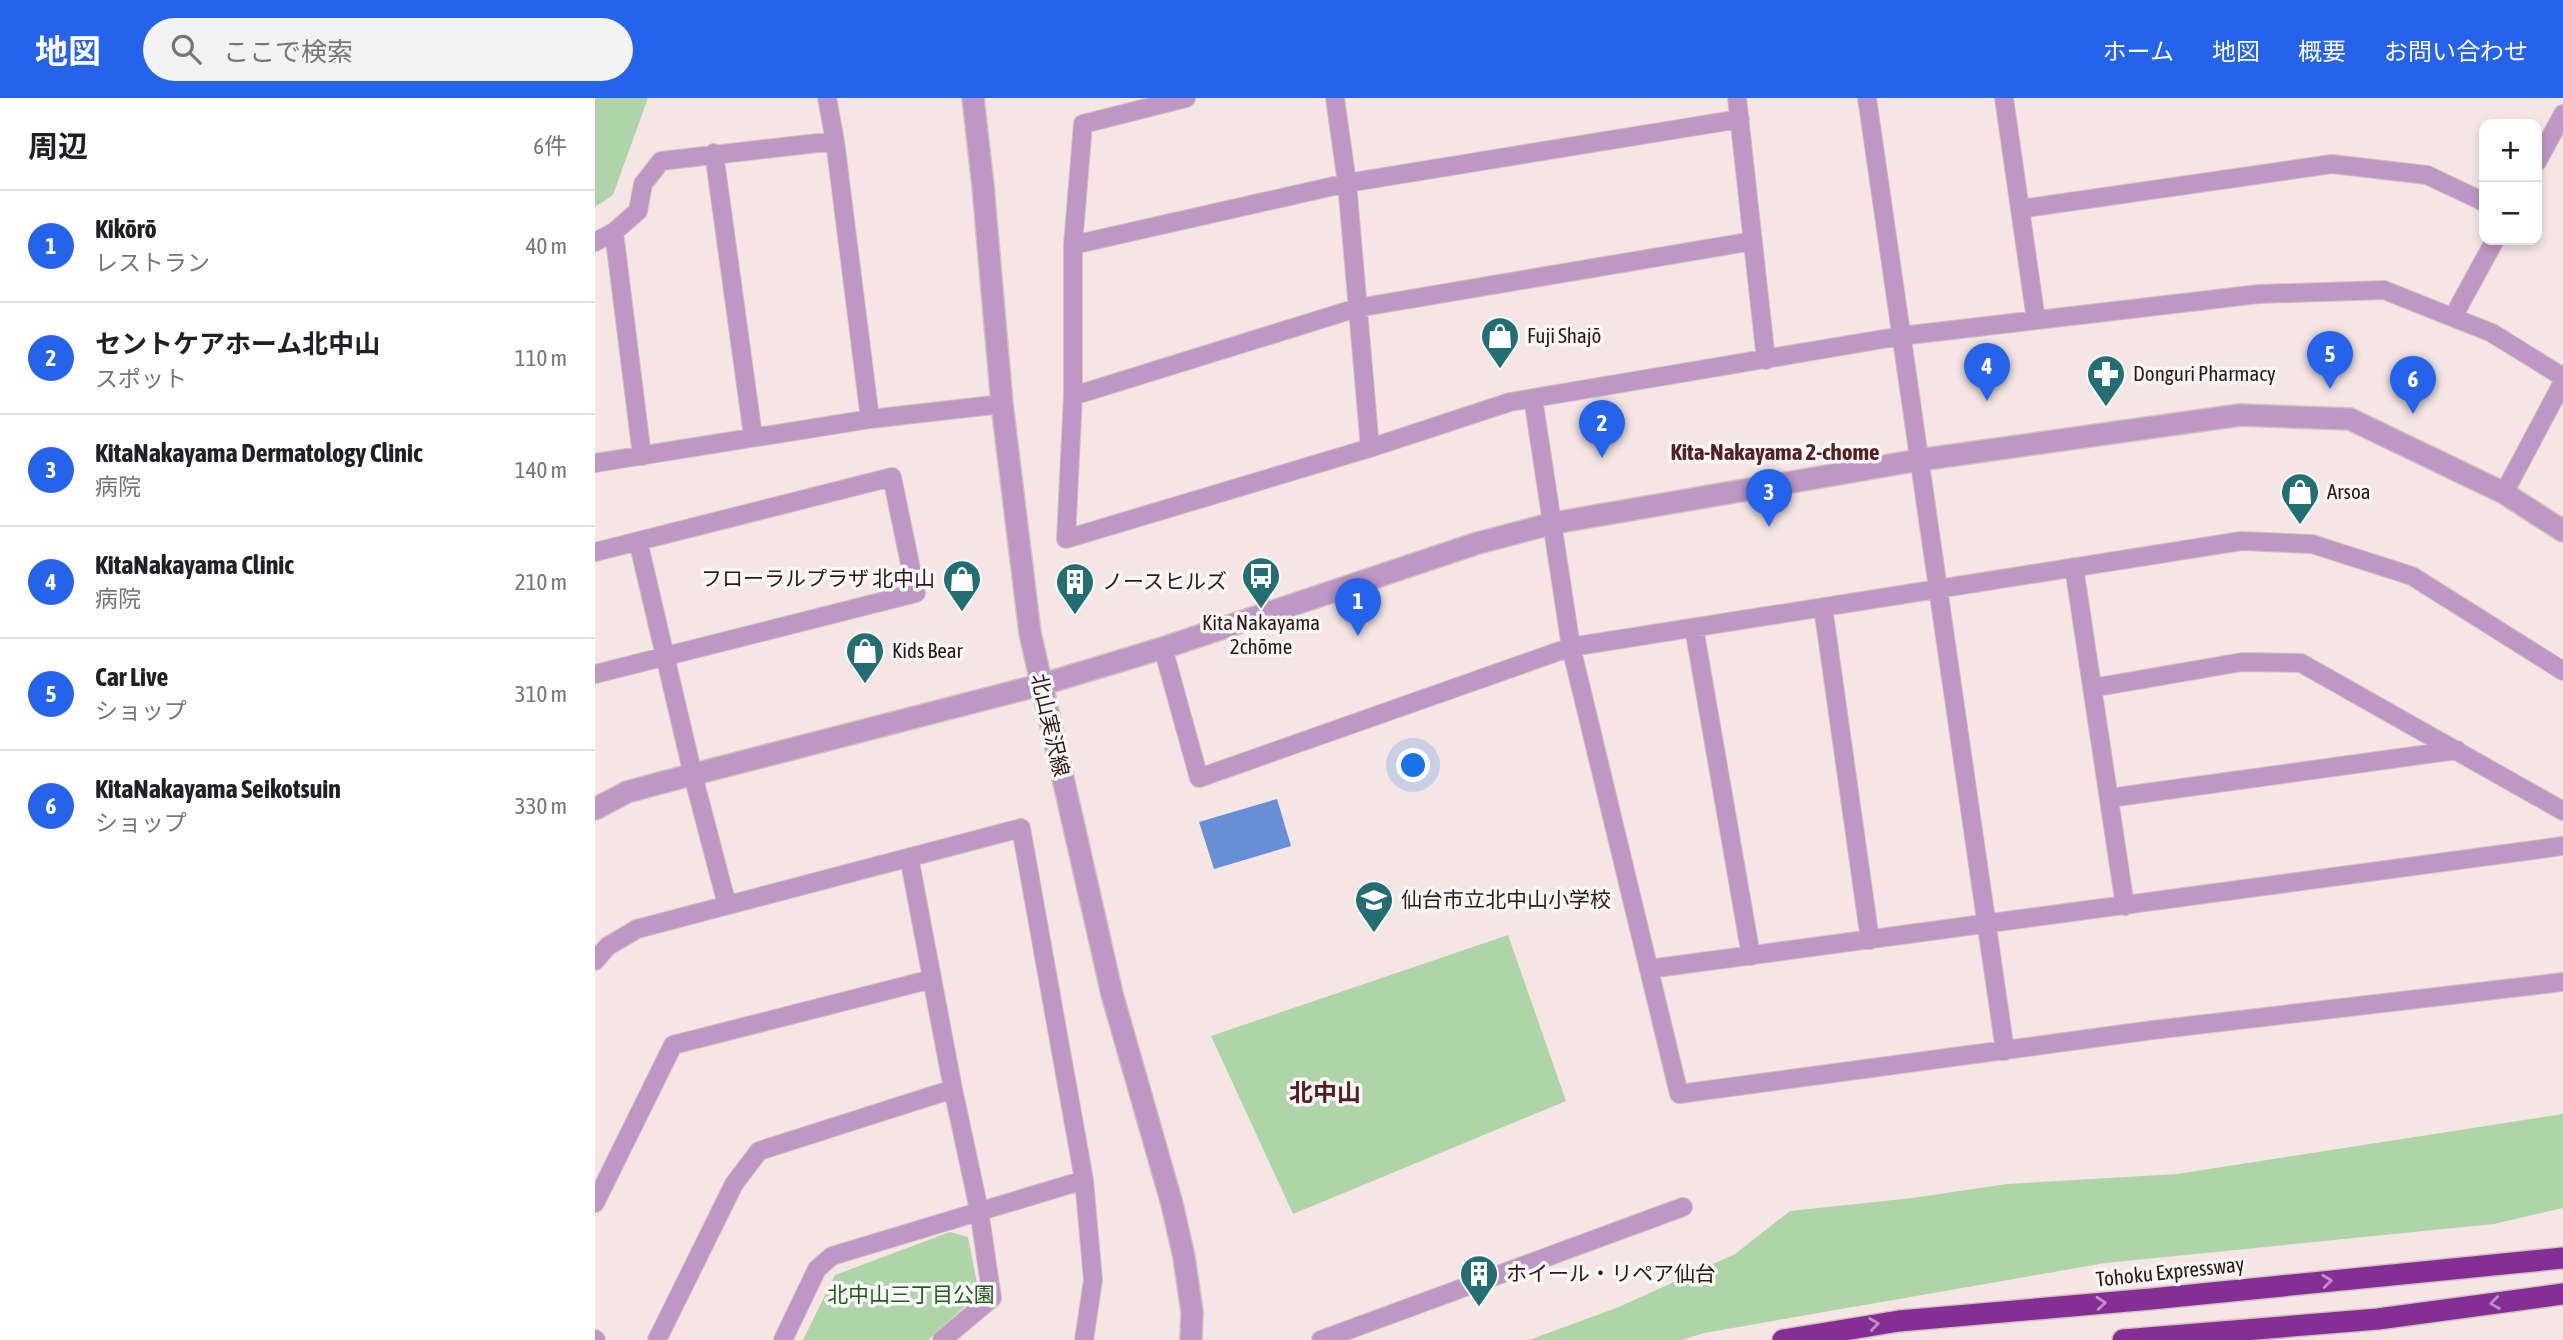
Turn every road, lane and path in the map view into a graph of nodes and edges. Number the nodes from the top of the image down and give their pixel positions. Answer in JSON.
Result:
{"nodes":[{"id":1,"x":827,"y":98,"type":"edge"},
{"id":2,"x":972,"y":98,"type":"edge"},
{"id":3,"x":1186,"y":98,"type":"edge"},
{"id":4,"x":1335,"y":98,"type":"edge"},
{"id":5,"x":1737,"y":98,"type":"edge"},
{"id":6,"x":1867,"y":98,"type":"edge"},
{"id":7,"x":2004,"y":98,"type":"edge"},
{"id":8,"x":2563,"y":114,"type":"edge"},
{"id":9,"x":1740,"y":119,"type":"junction"},
{"id":10,"x":835,"y":141,"type":"junction"},
{"id":11,"x":714,"y":153,"type":"junction"},
{"id":12,"x":2542,"y":153,"type":"edge"},
{"id":13,"x":1347,"y":183,"type":"junction"},
{"id":14,"x":2479,"y":200,"type":"edge"},
{"id":15,"x":2020,"y":209,"type":"junction"},
{"id":16,"x":614,"y":232,"type":"junction"},
{"id":17,"x":1753,"y":241,"type":"junction"},
{"id":18,"x":595,"y":242,"type":"edge"},
{"id":19,"x":1073,"y":245,"type":"junction"},
{"id":20,"x":2492,"y":245,"type":"edge"},
{"id":21,"x":1357,"y":308,"type":"junction"},
{"id":22,"x":2453,"y":317,"type":"junction"},
{"id":23,"x":2036,"y":320,"type":"junction"},
{"id":24,"x":1901,"y":336,"type":"junction"},
{"id":25,"x":1766,"y":360,"type":"junction"},
{"id":26,"x":2563,"y":377,"type":"edge"},
{"id":27,"x":2563,"y":382,"type":"edge"},
{"id":28,"x":1073,"y":396,"type":"junction"},
{"id":29,"x":1533,"y":398,"type":"junction"},
{"id":30,"x":1002,"y":404,"type":"junction"},
{"id":31,"x":870,"y":418,"type":"junction"},
{"id":32,"x":753,"y":436,"type":"junction"},
{"id":33,"x":1370,"y":448,"type":"junction"},
{"id":34,"x":642,"y":456,"type":"junction"},
{"id":35,"x":1919,"y":460,"type":"junction"},
{"id":36,"x":595,"y":463,"type":"edge"},
{"id":37,"x":2504,"y":493,"type":"junction"},
{"id":38,"x":1554,"y":523,"type":"junction"},
{"id":39,"x":2563,"y":531,"type":"edge"},
{"id":40,"x":638,"y":541,"type":"junction"},
{"id":41,"x":595,"y":552,"type":"edge"},
{"id":42,"x":2074,"y":567,"type":"junction"},
{"id":43,"x":1938,"y":589,"type":"junction"},
{"id":44,"x":1823,"y":607,"type":"junction"},
{"id":45,"x":1694,"y":628,"type":"junction"},
{"id":46,"x":1571,"y":647,"type":"junction"},
{"id":47,"x":1163,"y":648,"type":"junction"},
{"id":48,"x":664,"y":656,"type":"junction"},
{"id":49,"x":2563,"y":670,"type":"edge"},
{"id":50,"x":595,"y":674,"type":"edge"},
{"id":51,"x":1040,"y":685,"type":"junction"},
{"id":52,"x":2092,"y":688,"type":"junction"},
{"id":53,"x":2457,"y":750,"type":"junction"},
{"id":54,"x":693,"y":775,"type":"junction"},
{"id":55,"x":2109,"y":798,"type":"junction"},
{"id":56,"x":595,"y":809,"type":"edge"},
{"id":57,"x":2563,"y":811,"type":"edge"},
{"id":58,"x":2563,"y":846,"type":"edge"},
{"id":59,"x":909,"y":857,"type":"junction"},
{"id":60,"x":727,"y":905,"type":"junction"},
{"id":61,"x":2125,"y":906,"type":"junction"},
{"id":62,"x":1987,"y":924,"type":"junction"},
{"id":63,"x":1870,"y":940,"type":"junction"},
{"id":64,"x":1751,"y":956,"type":"junction"},
{"id":65,"x":595,"y":961,"type":"edge"},
{"id":66,"x":1649,"y":969,"type":"junction"},
{"id":67,"x":932,"y":979,"type":"junction"},
{"id":68,"x":2563,"y":982,"type":"edge"},
{"id":69,"x":2005,"y":1051,"type":"junction"},
{"id":70,"x":953,"y":1089,"type":"junction"},
{"id":71,"x":1084,"y":1180,"type":"junction"},
{"id":72,"x":595,"y":1203,"type":"edge"},
{"id":73,"x":1683,"y":1208,"type":"dead end"},
{"id":74,"x":979,"y":1209,"type":"junction"},
{"id":75,"x":2563,"y":1258,"type":"edge"},
{"id":76,"x":2563,"y":1294,"type":"edge"},
{"id":77,"x":657,"y":1340,"type":"edge"},
{"id":78,"x":783,"y":1340,"type":"edge"},
{"id":79,"x":943,"y":1340,"type":"edge"},
{"id":80,"x":1084,"y":1340,"type":"edge"},
{"id":81,"x":1191,"y":1340,"type":"edge"},
{"id":82,"x":1321,"y":1340,"type":"edge"},
{"id":83,"x":1783,"y":1340,"type":"edge"},
{"id":84,"x":2123,"y":1340,"type":"edge"}],
"edges":[{"from":1,"to":10,"type":"street"},
{"from":2,"to":30,"type":"street","name":"北山実沢線"},
{"from":3,"to":19,"type":"street"},
{"from":4,"to":13,"type":"street"},
{"from":5,"to":9,"type":"street"},
{"from":6,"to":24,"type":"street"},
{"from":7,"to":15,"type":"street"},
{"from":8,"to":12,"type":"street"},
{"from":9,"to":13,"type":"street"},
{"from":9,"to":17,"type":"street"},
{"from":10,"to":11,"type":"street"},
{"from":10,"to":31,"type":"street"},
{"from":11,"to":16,"type":"street"},
{"from":11,"to":32,"type":"street"},
{"from":13,"to":19,"type":"street"},
{"from":13,"to":21,"type":"street"},
{"from":14,"to":15,"type":"street"},
{"from":15,"to":23,"type":"street"},
{"from":16,"to":18,"type":"street"},
{"from":16,"to":34,"type":"street"},
{"from":17,"to":21,"type":"street"},
{"from":17,"to":25,"type":"street"},
{"from":19,"to":28,"type":"street"},
{"from":20,"to":22,"type":"street"},
{"from":21,"to":28,"type":"street"},
{"from":21,"to":33,"type":"street"},
{"from":22,"to":23,"type":"street"},
{"from":22,"to":26,"type":"street"},
{"from":23,"to":24,"type":"street"},
{"from":24,"to":25,"type":"street"},
{"from":24,"to":35,"type":"street"},
{"from":25,"to":29,"type":"street"},
{"from":27,"to":37,"type":"street"},
{"from":28,"to":33,"type":"street"},
{"from":29,"to":33,"type":"street"},
{"from":29,"to":38,"type":"street"},
{"from":30,"to":31,"type":"street"},
{"from":30,"to":51,"type":"street","name":"北山実沢線"},
{"from":31,"to":32,"type":"street"},
{"from":32,"to":34,"type":"street"},
{"from":34,"to":36,"type":"street"},
{"from":35,"to":37,"type":"street"},
{"from":35,"to":38,"type":"street"},
{"from":35,"to":43,"type":"street"},
{"from":37,"to":39,"type":"street"},
{"from":38,"to":46,"type":"street"},
{"from":38,"to":47,"type":"street"},
{"from":40,"to":41,"type":"street"},
{"from":40,"to":48,"type":"street"},
{"from":40,"to":48,"type":"street"},
{"from":42,"to":43,"type":"street"},
{"from":42,"to":49,"type":"street"},
{"from":42,"to":52,"type":"street"},
{"from":43,"to":44,"type":"street"},
{"from":43,"to":62,"type":"street"},
{"from":44,"to":45,"type":"street"},
{"from":44,"to":63,"type":"street"},
{"from":45,"to":46,"type":"street"},
{"from":45,"to":64,"type":"street"},
{"from":46,"to":47,"type":"street"},
{"from":46,"to":66,"type":"street"},
{"from":47,"to":51,"type":"street"},
{"from":48,"to":50,"type":"street"},
{"from":48,"to":54,"type":"street"},
{"from":51,"to":54,"type":"street"},
{"from":51,"to":81,"type":"street","name":"北山実沢線"},
{"from":52,"to":53,"type":"street"},
{"from":52,"to":55,"type":"street"},
{"from":53,"to":55,"type":"street"},
{"from":53,"to":57,"type":"street"},
{"from":54,"to":56,"type":"street"},
{"from":54,"to":60,"type":"street"},
{"from":55,"to":61,"type":"street"},
{"from":58,"to":61,"type":"street"},
{"from":59,"to":60,"type":"street"},
{"from":59,"to":67,"type":"street"},
{"from":59,"to":71,"type":"street"},
{"from":60,"to":65,"type":"street"},
{"from":61,"to":62,"type":"street"},
{"from":62,"to":63,"type":"street"},
{"from":62,"to":69,"type":"street"},
{"from":63,"to":64,"type":"street"},
{"from":64,"to":66,"type":"street"},
{"from":66,"to":69,"type":"street"},
{"from":67,"to":70,"type":"street"},
{"from":67,"to":72,"type":"street"},
{"from":68,"to":69,"type":"street"},
{"from":70,"to":74,"type":"street"},
{"from":70,"to":77,"type":"street"},
{"from":71,"to":74,"type":"street"},
{"from":71,"to":80,"type":"street"},
{"from":73,"to":82,"type":"street"},
{"from":74,"to":78,"type":"street"},
{"from":74,"to":79,"type":"street"},
{"from":83,"to":75,"type":"highway","name":"Tohoku Expressway","one_way":true},
{"from":76,"to":84,"type":"highway","one_way":true}]}
